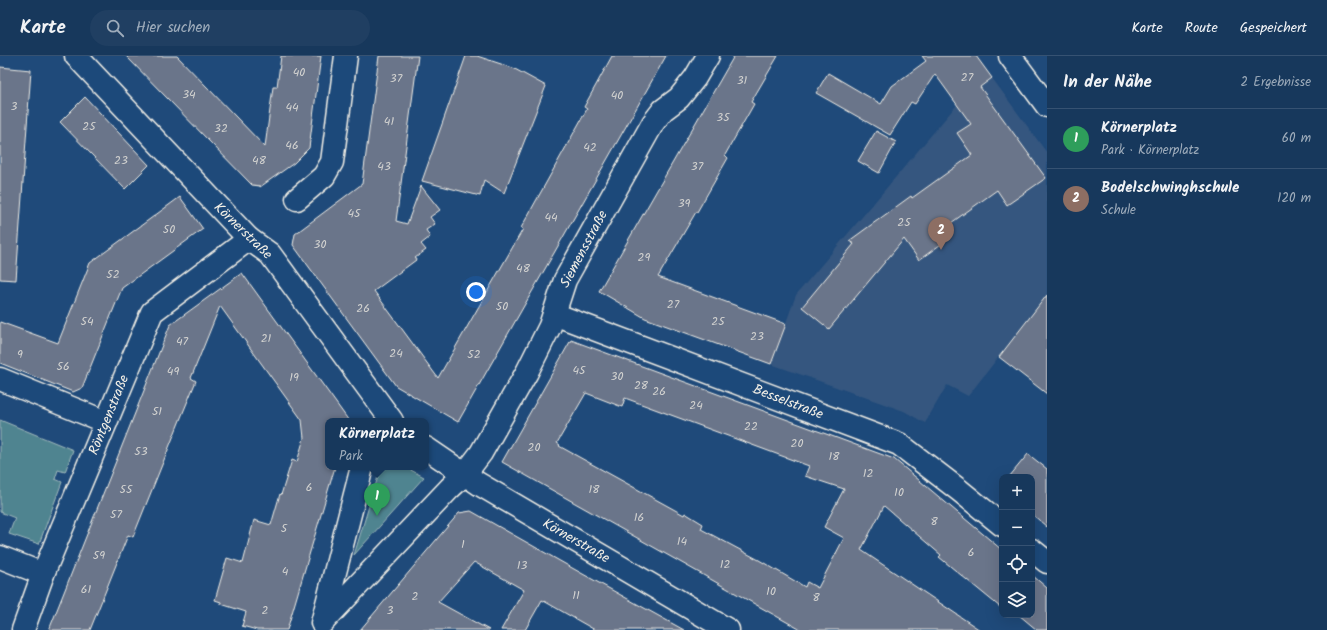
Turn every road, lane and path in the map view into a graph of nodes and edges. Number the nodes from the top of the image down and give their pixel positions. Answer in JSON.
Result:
{"nodes":[{"id":1,"x":76,"y":56,"type":"edge"},
{"id":2,"x":346,"y":56,"type":"edge"},
{"id":3,"x":708,"y":56,"type":"edge"},
{"id":4,"x":1010,"y":56,"type":"edge"},
{"id":5,"x":1047,"y":106,"type":"edge"},
{"id":6,"x":297,"y":199,"type":"dead end"},
{"id":7,"x":249,"y":239,"type":"junction"},
{"id":8,"x":554,"y":314,"type":"junction"},
{"id":9,"x":0,"y":380,"type":"edge"},
{"id":10,"x":383,"y":417,"type":"edge"},
{"id":11,"x":106,"y":422,"type":"junction"},
{"id":12,"x":429,"y":450,"type":"edge"},
{"id":13,"x":361,"y":470,"type":"edge"},
{"id":14,"x":465,"y":474,"type":"junction"},
{"id":15,"x":999,"y":523,"type":"edge"},
{"id":16,"x":1035,"y":552,"type":"edge"},
{"id":17,"x":0,"y":557,"type":"edge"},
{"id":18,"x":1047,"y":562,"type":"edge"},
{"id":19,"x":43,"y":574,"type":"junction"},
{"id":20,"x":321,"y":627,"type":"edge"},
{"id":21,"x":23,"y":630,"type":"edge"},
{"id":22,"x":728,"y":630,"type":"edge"}],
"edges":[{"from":1,"to":7,"type":"street","name":"Körnerstraße"},
{"from":2,"to":6,"type":"street"},
{"from":3,"to":8,"type":"street","name":"Siemensstraße"},
{"from":4,"to":5,"type":"street"},
{"from":7,"to":10,"type":"street","name":"Körnerstraße"},
{"from":7,"to":11,"type":"street","name":"Röntgenstraße"},
{"from":8,"to":14,"type":"street","name":"Siemensstraße"},
{"from":8,"to":15,"type":"street","name":"Besselstraße"},
{"from":9,"to":11,"type":"street"},
{"from":11,"to":19,"type":"street","name":"Röntgenstraße"},
{"from":12,"to":14,"type":"street","name":"Körnerstraße"},
{"from":13,"to":20,"type":"street"},
{"from":14,"to":20,"type":"street","name":"Siemensstraße"},
{"from":14,"to":22,"type":"street","name":"Körnerstraße"},
{"from":16,"to":18,"type":"street"},
{"from":17,"to":19,"type":"street"},
{"from":19,"to":21,"type":"street","name":"Röntgenstraße"}]}
